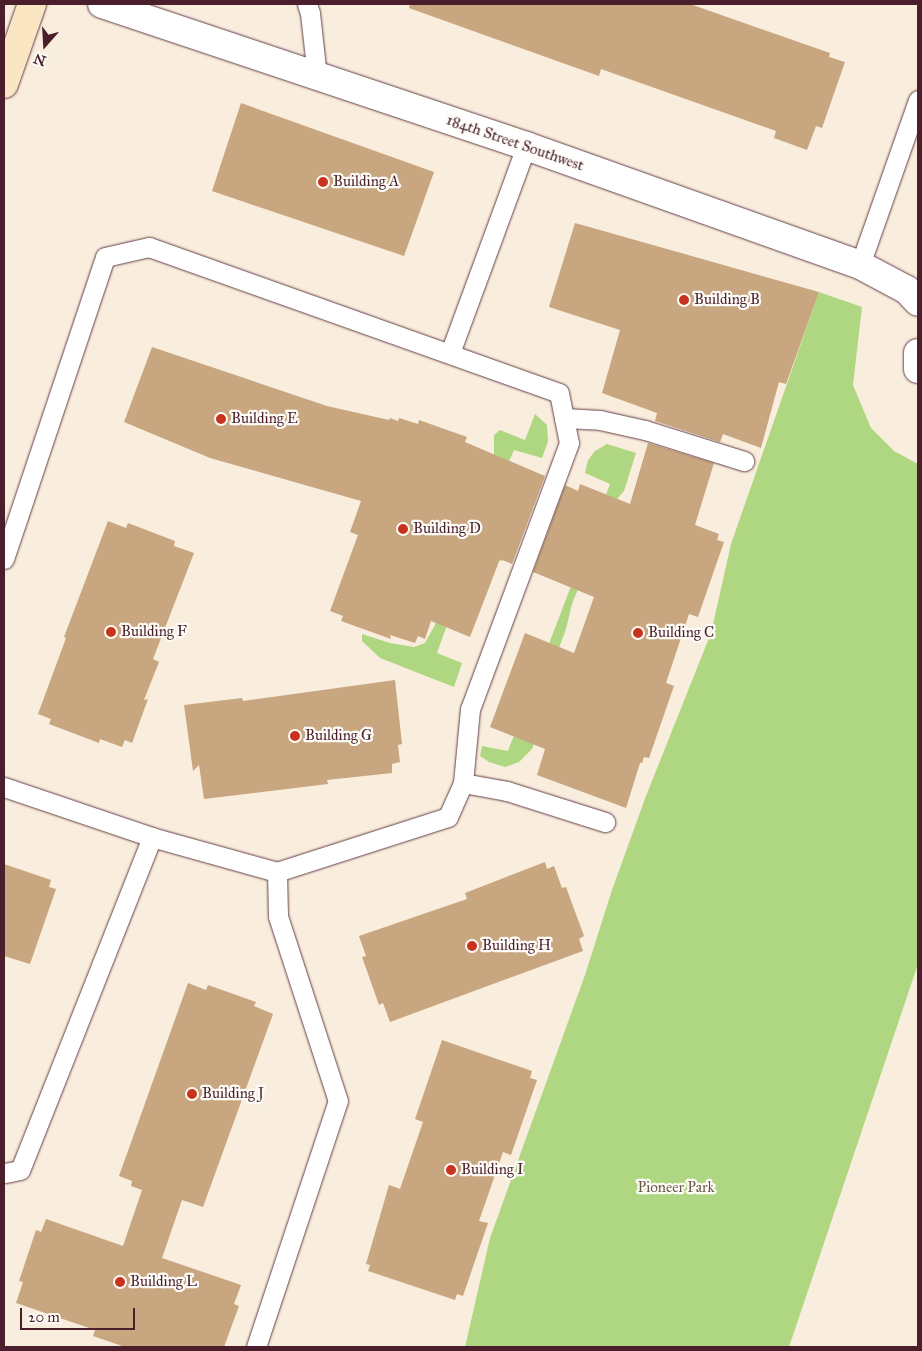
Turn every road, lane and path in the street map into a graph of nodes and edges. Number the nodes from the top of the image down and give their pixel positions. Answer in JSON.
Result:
{"nodes":[{"id":1,"x":32,"y":4,"type":"edge"},
{"id":2,"x":102,"y":4,"type":"edge"},
{"id":3,"x":307,"y":4,"type":"edge"},
{"id":4,"x":317,"y":76,"type":"junction"},
{"id":5,"x":4,"y":84,"type":"edge"},
{"id":6,"x":918,"y":100,"type":"edge"},
{"id":7,"x":526,"y":146,"type":"junction"},
{"id":8,"x":860,"y":265,"type":"junction"},
{"id":9,"x":918,"y":302,"type":"edge"},
{"id":10,"x":450,"y":353,"type":"junction"},
{"id":11,"x":918,"y":353,"type":"edge"},
{"id":12,"x":918,"y":369,"type":"edge"},
{"id":13,"x":564,"y":418,"type":"junction"},
{"id":14,"x":744,"y":461,"type":"dead end"},
{"id":15,"x":4,"y":559,"type":"edge"},
{"id":16,"x":463,"y":783,"type":"junction"},
{"id":17,"x":4,"y":787,"type":"edge"},
{"id":18,"x":605,"y":822,"type":"dead end"},
{"id":19,"x":152,"y":837,"type":"junction"},
{"id":20,"x":277,"y":872,"type":"junction"},
{"id":21,"x":4,"y":1173,"type":"edge"},
{"id":22,"x":256,"y":1347,"type":"edge"}],
"edges":[{"from":1,"to":5,"type":"main road"},
{"from":2,"to":4,"type":"street","name":"184th Street Southwest"},
{"from":3,"to":4,"type":"lane"},
{"from":4,"to":7,"type":"street","name":"184th Street Southwest"},
{"from":6,"to":8,"type":"lane"},
{"from":7,"to":8,"type":"street","name":"184th Street Southwest"},
{"from":7,"to":10,"type":"lane"},
{"from":8,"to":9,"type":"street","name":"184th Street Southwest"},
{"from":10,"to":13,"type":"lane"},
{"from":10,"to":15,"type":"lane"},
{"from":11,"to":12,"type":"street"},
{"from":13,"to":14,"type":"lane"},
{"from":13,"to":16,"type":"lane"},
{"from":16,"to":18,"type":"lane"},
{"from":16,"to":20,"type":"lane"},
{"from":17,"to":19,"type":"lane"},
{"from":19,"to":20,"type":"lane"},
{"from":19,"to":21,"type":"lane"},
{"from":20,"to":22,"type":"lane"}]}
